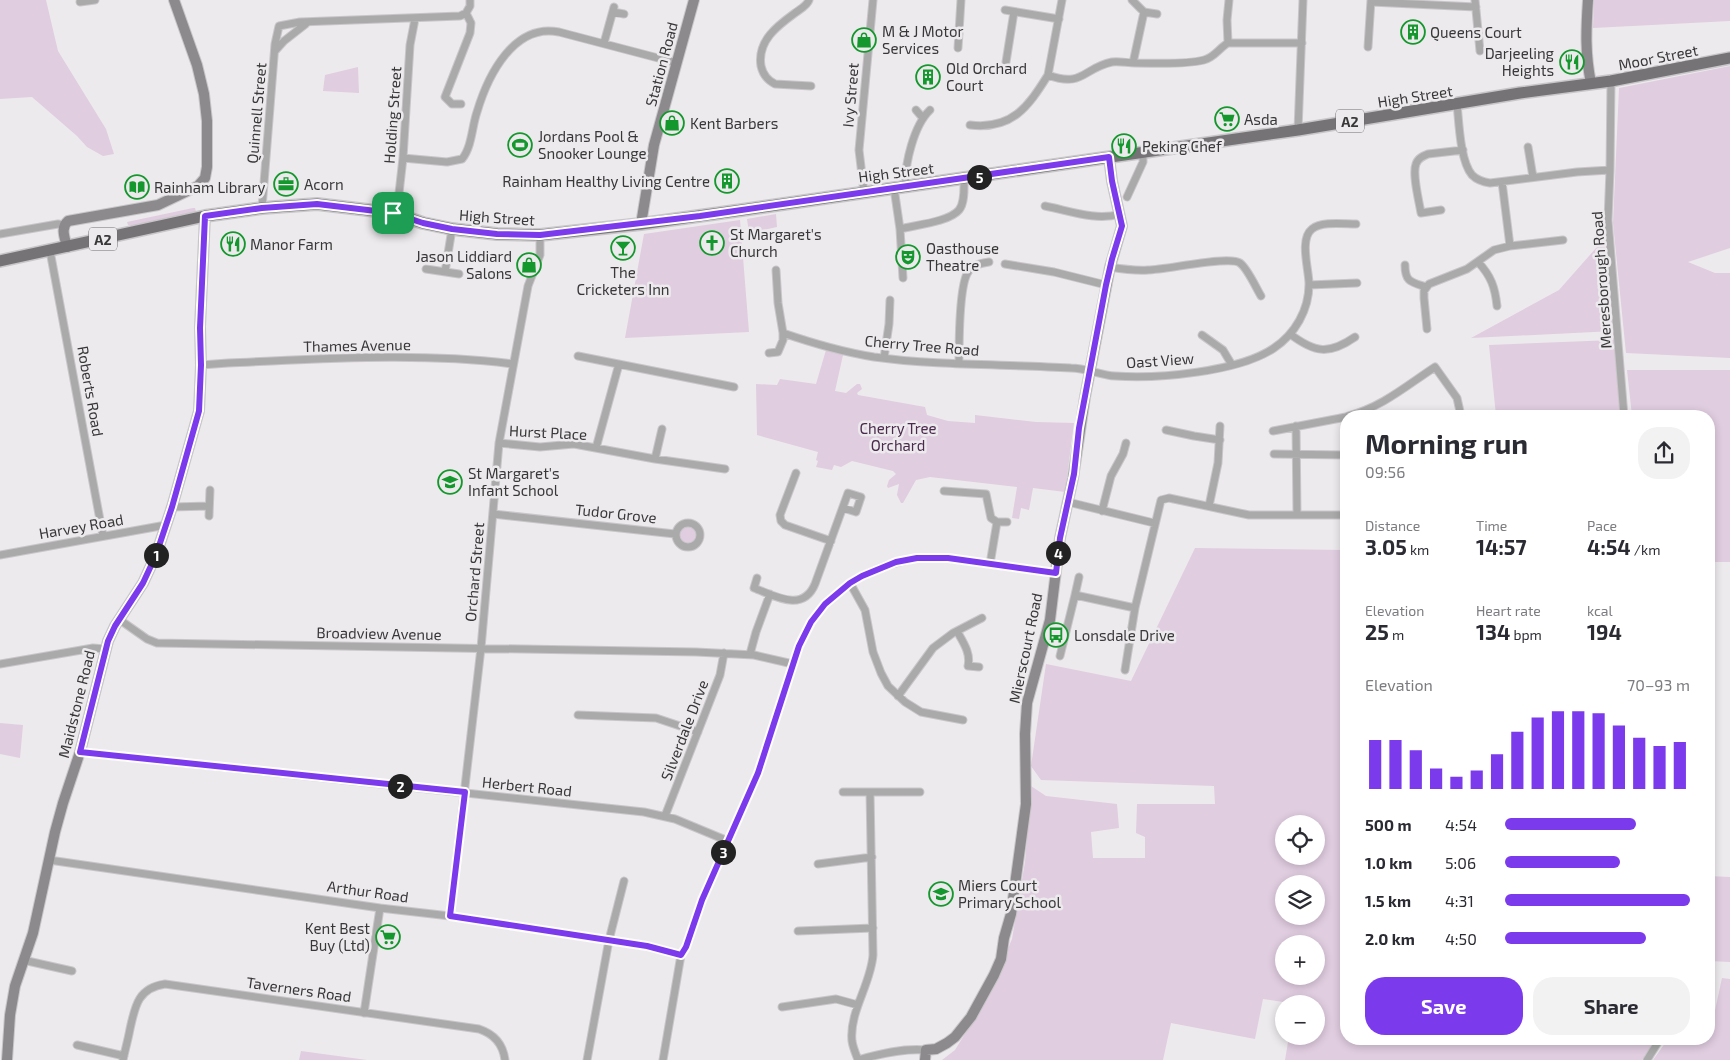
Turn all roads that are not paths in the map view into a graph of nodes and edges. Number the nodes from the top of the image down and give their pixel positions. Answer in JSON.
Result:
{"nodes":[{"id":1,"x":94,"y":0,"type":"edge"},
{"id":2,"x":174,"y":0,"type":"edge"},
{"id":3,"x":470,"y":0,"type":"edge"},
{"id":4,"x":694,"y":0,"type":"edge"},
{"id":5,"x":810,"y":0,"type":"edge"},
{"id":6,"x":873,"y":0,"type":"edge"},
{"id":7,"x":961,"y":0,"type":"edge"},
{"id":8,"x":1062,"y":0,"type":"edge"},
{"id":9,"x":1132,"y":0,"type":"edge"},
{"id":10,"x":1229,"y":0,"type":"edge"},
{"id":11,"x":1303,"y":0,"type":"edge"},
{"id":12,"x":1588,"y":0,"type":"edge"},
{"id":13,"x":83,"y":1,"type":"edge"},
{"id":14,"x":1371,"y":1,"type":"edge"},
{"id":15,"x":1476,"y":4,"type":"edge"},
{"id":16,"x":1005,"y":10,"type":"dead end"},
{"id":17,"x":1014,"y":12,"type":"junction"},
{"id":18,"x":1144,"y":12,"type":"junction"},
{"id":19,"x":466,"y":13,"type":"junction"},
{"id":20,"x":624,"y":14,"type":"dead end"},
{"id":21,"x":1157,"y":14,"type":"dead end"},
{"id":22,"x":415,"y":18,"type":"junction"},
{"id":23,"x":1059,"y":19,"type":"junction"},
{"id":24,"x":307,"y":23,"type":"junction"},
{"id":25,"x":950,"y":32,"type":"dead end"},
{"id":26,"x":959,"y":34,"type":"junction"},
{"id":27,"x":1228,"y":42,"type":"junction"},
{"id":28,"x":604,"y":43,"type":"junction"},
{"id":29,"x":1302,"y":43,"type":"junction"},
{"id":30,"x":1368,"y":47,"type":"dead end"},
{"id":31,"x":958,"y":48,"type":"dead end"},
{"id":32,"x":275,"y":51,"type":"junction"},
{"id":33,"x":1480,"y":51,"type":"dead end"},
{"id":34,"x":1730,"y":58,"type":"edge"},
{"id":35,"x":1006,"y":62,"type":"dead end"},
{"id":36,"x":677,"y":63,"type":"junction"},
{"id":37,"x":1133,"y":63,"type":"junction"},
{"id":38,"x":1048,"y":74,"type":"junction"},
{"id":39,"x":1611,"y":81,"type":"junction"},
{"id":40,"x":1591,"y":83,"type":"junction"},
{"id":41,"x":811,"y":86,"type":"dead end"},
{"id":42,"x":461,"y":104,"type":"dead end"},
{"id":43,"x":1457,"y":104,"type":"junction"},
{"id":44,"x":916,"y":110,"type":"dead end"},
{"id":45,"x":930,"y":110,"type":"dead end"},
{"id":46,"x":922,"y":117,"type":"junction"},
{"id":47,"x":970,"y":125,"type":"dead end"},
{"id":48,"x":1298,"y":130,"type":"junction"},
{"id":49,"x":1528,"y":147,"type":"dead end"},
{"id":50,"x":1464,"y":150,"type":"junction"},
{"id":51,"x":1143,"y":152,"type":"junction"},
{"id":52,"x":1109,"y":157,"type":"junction"},
{"id":53,"x":403,"y":158,"type":"junction"},
{"id":54,"x":1610,"y":170,"type":"junction"},
{"id":55,"x":1533,"y":177,"type":"junction"},
{"id":56,"x":964,"y":179,"type":"junction"},
{"id":57,"x":1502,"y":182,"type":"junction"},
{"id":58,"x":906,"y":186,"type":"junction"},
{"id":59,"x":894,"y":188,"type":"junction"},
{"id":60,"x":864,"y":192,"type":"junction"},
{"id":61,"x":1127,"y":197,"type":"dead end"},
{"id":62,"x":1045,"y":206,"type":"dead end"},
{"id":63,"x":262,"y":208,"type":"junction"},
{"id":64,"x":1442,"y":210,"type":"dead end"},
{"id":65,"x":393,"y":213,"type":"junction"},
{"id":66,"x":1120,"y":214,"type":"junction"},
{"id":67,"x":205,"y":216,"type":"junction"},
{"id":68,"x":641,"y":224,"type":"junction"},
{"id":69,"x":1356,"y":224,"type":"dead end"},
{"id":70,"x":64,"y":225,"type":"junction"},
{"id":71,"x":452,"y":229,"type":"junction"},
{"id":72,"x":900,"y":229,"type":"junction"},
{"id":73,"x":0,"y":234,"type":"edge"},
{"id":74,"x":540,"y":235,"type":"junction"},
{"id":75,"x":1563,"y":240,"type":"dead end"},
{"id":76,"x":1510,"y":246,"type":"junction"},
{"id":77,"x":67,"y":247,"type":"junction"},
{"id":78,"x":50,"y":251,"type":"junction"},
{"id":79,"x":0,"y":261,"type":"edge"},
{"id":80,"x":988,"y":262,"type":"dead end"},
{"id":81,"x":1478,"y":262,"type":"junction"},
{"id":82,"x":1005,"y":264,"type":"dead end"},
{"id":83,"x":1405,"y":265,"type":"dead end"},
{"id":84,"x":1110,"y":267,"type":"junction"},
{"id":85,"x":426,"y":269,"type":"dead end"},
{"id":86,"x":776,"y":270,"type":"dead end"},
{"id":87,"x":445,"y":272,"type":"junction"},
{"id":88,"x":459,"y":274,"type":"dead end"},
{"id":89,"x":903,"y":278,"type":"dead end"},
{"id":90,"x":1357,"y":283,"type":"dead end"},
{"id":91,"x":1106,"y":285,"type":"junction"},
{"id":92,"x":1309,"y":285,"type":"junction"},
{"id":93,"x":1426,"y":287,"type":"junction"},
{"id":94,"x":1261,"y":296,"type":"dead end"},
{"id":95,"x":890,"y":300,"type":"dead end"},
{"id":96,"x":1497,"y":306,"type":"dead end"},
{"id":97,"x":1427,"y":329,"type":"dead end"},
{"id":98,"x":782,"y":333,"type":"junction"},
{"id":99,"x":1290,"y":334,"type":"junction"},
{"id":100,"x":1202,"y":335,"type":"dead end"},
{"id":101,"x":1355,"y":337,"type":"dead end"},
{"id":102,"x":769,"y":353,"type":"dead end"},
{"id":103,"x":578,"y":356,"type":"dead end"},
{"id":104,"x":884,"y":358,"type":"junction"},
{"id":105,"x":959,"y":363,"type":"junction"},
{"id":106,"x":513,"y":364,"type":"junction"},
{"id":107,"x":618,"y":364,"type":"junction"},
{"id":108,"x":201,"y":365,"type":"junction"},
{"id":109,"x":1232,"y":365,"type":"junction"},
{"id":110,"x":1090,"y":372,"type":"junction"},
{"id":111,"x":734,"y":387,"type":"dead end"},
{"id":112,"x":1367,"y":410,"type":"edge"},
{"id":113,"x":1460,"y":410,"type":"edge"},
{"id":114,"x":1624,"y":410,"type":"edge"},
{"id":115,"x":1340,"y":417,"type":"edge"},
{"id":116,"x":1220,"y":426,"type":"dead end"},
{"id":117,"x":1296,"y":426,"type":"junction"},
{"id":118,"x":662,"y":429,"type":"dead end"},
{"id":119,"x":1166,"y":430,"type":"dead end"},
{"id":120,"x":1273,"y":431,"type":"dead end"},
{"id":121,"x":1220,"y":440,"type":"junction"},
{"id":122,"x":1126,"y":442,"type":"dead end"},
{"id":123,"x":499,"y":443,"type":"junction"},
{"id":124,"x":596,"y":448,"type":"junction"},
{"id":125,"x":1274,"y":454,"type":"dead end"},
{"id":126,"x":1297,"y":455,"type":"junction"},
{"id":127,"x":1340,"y":455,"type":"edge"},
{"id":128,"x":654,"y":459,"type":"junction"},
{"id":129,"x":720,"y":466,"type":"dead end"},
{"id":130,"x":796,"y":473,"type":"dead end"},
{"id":131,"x":210,"y":490,"type":"dead end"},
{"id":132,"x":944,"y":491,"type":"dead end"},
{"id":133,"x":1068,"y":502,"type":"junction"},
{"id":134,"x":209,"y":506,"type":"junction"},
{"id":135,"x":1209,"y":506,"type":"junction"},
{"id":136,"x":172,"y":507,"type":"junction"},
{"id":137,"x":843,"y":508,"type":"dead end"},
{"id":138,"x":1102,"y":511,"type":"junction"},
{"id":139,"x":493,"y":514,"type":"junction"},
{"id":140,"x":1297,"y":514,"type":"junction"},
{"id":141,"x":1340,"y":515,"type":"edge"},
{"id":142,"x":209,"y":516,"type":"dead end"},
{"id":143,"x":997,"y":522,"type":"junction"},
{"id":144,"x":1007,"y":522,"type":"dead end"},
{"id":145,"x":1154,"y":523,"type":"junction"},
{"id":146,"x":166,"y":525,"type":"junction"},
{"id":147,"x":675,"y":534,"type":"dead end"},
{"id":148,"x":103,"y":536,"type":"junction"},
{"id":149,"x":831,"y":541,"type":"junction"},
{"id":150,"x":0,"y":555,"type":"edge"},
{"id":151,"x":990,"y":564,"type":"junction"},
{"id":152,"x":1056,"y":573,"type":"junction"},
{"id":153,"x":1079,"y":577,"type":"dead end"},
{"id":154,"x":757,"y":578,"type":"dead end"},
{"id":155,"x":850,"y":583,"type":"junction"},
{"id":156,"x":770,"y":594,"type":"junction"},
{"id":157,"x":1075,"y":595,"type":"junction"},
{"id":158,"x":1135,"y":608,"type":"junction"},
{"id":159,"x":982,"y":618,"type":"dead end"},
{"id":160,"x":120,"y":620,"type":"junction"},
{"id":161,"x":957,"y":631,"type":"junction"},
{"id":162,"x":481,"y":648,"type":"junction"},
{"id":163,"x":106,"y":650,"type":"junction"},
{"id":164,"x":724,"y":653,"type":"junction"},
{"id":165,"x":750,"y":654,"type":"junction"},
{"id":166,"x":1060,"y":656,"type":"dead end"},
{"id":167,"x":0,"y":664,"type":"edge"},
{"id":168,"x":793,"y":664,"type":"junction"},
{"id":169,"x":978,"y":667,"type":"dead end"},
{"id":170,"x":1125,"y":670,"type":"dead end"},
{"id":171,"x":898,"y":696,"type":"junction"},
{"id":172,"x":578,"y":715,"type":"dead end"},
{"id":173,"x":964,"y":720,"type":"dead end"},
{"id":174,"x":698,"y":732,"type":"junction"},
{"id":175,"x":80,"y":752,"type":"junction"},
{"id":176,"x":465,"y":792,"type":"junction"},
{"id":177,"x":843,"y":792,"type":"dead end"},
{"id":178,"x":870,"y":792,"type":"junction"},
{"id":179,"x":920,"y":792,"type":"dead end"},
{"id":180,"x":665,"y":816,"type":"junction"},
{"id":181,"x":728,"y":841,"type":"junction"},
{"id":182,"x":872,"y":857,"type":"junction"},
{"id":183,"x":49,"y":860,"type":"junction"},
{"id":184,"x":818,"y":864,"type":"dead end"},
{"id":185,"x":624,"y":881,"type":"dead end"},
{"id":186,"x":380,"y":908,"type":"junction"},
{"id":187,"x":450,"y":916,"type":"junction"},
{"id":188,"x":873,"y":928,"type":"junction"},
{"id":189,"x":798,"y":931,"type":"dead end"},
{"id":190,"x":609,"y":940,"type":"junction"},
{"id":191,"x":681,"y":955,"type":"junction"},
{"id":192,"x":23,"y":960,"type":"junction"},
{"id":193,"x":72,"y":972,"type":"dead end"},
{"id":194,"x":858,"y":1005,"type":"junction"},
{"id":195,"x":782,"y":1007,"type":"dead end"},
{"id":196,"x":364,"y":1013,"type":"junction"},
{"id":197,"x":77,"y":1045,"type":"dead end"},
{"id":198,"x":1656,"y":1045,"type":"edge"},
{"id":199,"x":925,"y":1055,"type":"edge"},
{"id":200,"x":123,"y":1058,"type":"edge"},
{"id":201,"x":7,"y":1060,"type":"edge"},
{"id":202,"x":505,"y":1060,"type":"edge"},
{"id":203,"x":588,"y":1060,"type":"edge"},
{"id":204,"x":663,"y":1060,"type":"edge"},
{"id":205,"x":858,"y":1060,"type":"edge"},
{"id":206,"x":1647,"y":1060,"type":"edge"}],
"edges":[{"from":1,"to":13,"type":"street"},
{"from":2,"to":70,"type":"street"},
{"from":3,"to":19,"type":"street"},
{"from":4,"to":36,"type":"street","name":"Station Road"},
{"from":5,"to":41,"type":"street"},
{"from":6,"to":60,"type":"street","name":"Ivy Street"},
{"from":7,"to":26,"type":"street"},
{"from":8,"to":23,"type":"street"},
{"from":9,"to":18,"type":"street"},
{"from":10,"to":27,"type":"street"},
{"from":11,"to":29,"type":"street"},
{"from":12,"to":40,"type":"street"},
{"from":14,"to":15,"type":"street"},
{"from":14,"to":30,"type":"street"},
{"from":15,"to":33,"type":"street"},
{"from":16,"to":17,"type":"street"},
{"from":17,"to":23,"type":"street"},
{"from":17,"to":35,"type":"street"},
{"from":18,"to":21,"type":"street"},
{"from":18,"to":37,"type":"street"},
{"from":19,"to":22,"type":"street"},
{"from":19,"to":42,"type":"street"},
{"from":20,"to":28,"type":"street"},
{"from":22,"to":24,"type":"street"},
{"from":22,"to":53,"type":"street","name":"Holding Street"},
{"from":23,"to":38,"type":"street"},
{"from":24,"to":32,"type":"street"},
{"from":24,"to":32,"type":"street","name":"Quinnell Street"},
{"from":25,"to":26,"type":"street"},
{"from":26,"to":31,"type":"street"},
{"from":27,"to":29,"type":"street"},
{"from":27,"to":37,"type":"street"},
{"from":28,"to":36,"type":"street"},
{"from":28,"to":53,"type":"street"},
{"from":29,"to":48,"type":"street"},
{"from":32,"to":63,"type":"street","name":"Quinnell Street"},
{"from":34,"to":39,"type":"main road","name":"Moor Street","number":"A2"},
{"from":36,"to":68,"type":"street","name":"Station Road"},
{"from":37,"to":38,"type":"street"},
{"from":38,"to":47,"type":"street"},
{"from":39,"to":40,"type":"main road","name":"Moor Street","number":"A2"},
{"from":39,"to":54,"type":"street","name":"Meresborough Road"},
{"from":40,"to":43,"type":"main road","name":"High Street","number":"A2"},
{"from":43,"to":48,"type":"main road","name":"High Street","number":"A2"},
{"from":43,"to":50,"type":"street"},
{"from":44,"to":46,"type":"street"},
{"from":45,"to":46,"type":"street"},
{"from":46,"to":58,"type":"street"},
{"from":48,"to":51,"type":"main road","name":"High Street","number":"A2"},
{"from":49,"to":55,"type":"street"},
{"from":50,"to":57,"type":"street"},
{"from":50,"to":64,"type":"street"},
{"from":51,"to":52,"type":"main road","name":"High Street","number":"A2"},
{"from":51,"to":61,"type":"street"},
{"from":52,"to":56,"type":"main road","name":"High Street","number":"A2"},
{"from":52,"to":66,"type":"street","name":"Mierscourt Road"},
{"from":53,"to":65,"type":"street","name":"Holding Street"},
{"from":54,"to":55,"type":"street"},
{"from":54,"to":114,"type":"street","name":"Meresborough Road"},
{"from":55,"to":57,"type":"street"},
{"from":56,"to":58,"type":"main road","name":"High Street","number":"A2"},
{"from":56,"to":72,"type":"street"},
{"from":57,"to":76,"type":"street"},
{"from":58,"to":59,"type":"main road","name":"High Street","number":"A2"},
{"from":59,"to":60,"type":"main road","name":"High Street","number":"A2"},
{"from":59,"to":72,"type":"street"},
{"from":60,"to":68,"type":"main road","name":"High Street","number":"A2"},
{"from":62,"to":66,"type":"street"},
{"from":63,"to":65,"type":"main road","name":"High Street","number":"A2"},
{"from":63,"to":67,"type":"main road","name":"High Street","number":"A2"},
{"from":65,"to":71,"type":"main road","name":"High Street","number":"A2"},
{"from":66,"to":84,"type":"street","name":"Mierscourt Road"},
{"from":67,"to":77,"type":"main road","number":"A2"},
{"from":67,"to":108,"type":"street","name":"Maidstone Road"},
{"from":68,"to":74,"type":"main road","name":"High Street","number":"A2"},
{"from":69,"to":92,"type":"street","name":"Oast View"},
{"from":70,"to":73,"type":"street"},
{"from":70,"to":77,"type":"street"},
{"from":71,"to":74,"type":"main road","name":"High Street","number":"A2"},
{"from":71,"to":87,"type":"street"},
{"from":72,"to":89,"type":"street"},
{"from":74,"to":106,"type":"street","name":"Orchard Street"},
{"from":75,"to":76,"type":"street"},
{"from":76,"to":81,"type":"street"},
{"from":77,"to":78,"type":"main road","number":"A2"},
{"from":78,"to":79,"type":"main road","number":"A2"},
{"from":78,"to":148,"type":"street","name":"Roberts Road"},
{"from":80,"to":105,"type":"street"},
{"from":81,"to":93,"type":"street"},
{"from":81,"to":96,"type":"street"},
{"from":82,"to":91,"type":"street"},
{"from":83,"to":93,"type":"street"},
{"from":84,"to":91,"type":"street","name":"Mierscourt Road"},
{"from":84,"to":94,"type":"street"},
{"from":85,"to":87,"type":"street"},
{"from":86,"to":98,"type":"street"},
{"from":87,"to":88,"type":"street"},
{"from":90,"to":92,"type":"street"},
{"from":91,"to":110,"type":"street","name":"Mierscourt Road"},
{"from":92,"to":99,"type":"street","name":"Oast View"},
{"from":93,"to":97,"type":"street"},
{"from":95,"to":104,"type":"street"},
{"from":98,"to":102,"type":"street"},
{"from":98,"to":104,"type":"street","name":"Cherry Tree Road"},
{"from":99,"to":101,"type":"street"},
{"from":99,"to":109,"type":"street","name":"Oast View"},
{"from":100,"to":109,"type":"street","name":"Oast View"},
{"from":103,"to":107,"type":"street"},
{"from":104,"to":105,"type":"street","name":"Cherry Tree Road"},
{"from":105,"to":110,"type":"street","name":"Cherry Tree Road"},
{"from":106,"to":108,"type":"street","name":"Thames Avenue"},
{"from":106,"to":123,"type":"street","name":"Orchard Street"},
{"from":107,"to":111,"type":"street"},
{"from":107,"to":124,"type":"street","name":"Hurst Place"},
{"from":108,"to":136,"type":"street","name":"Maidstone Road"},
{"from":109,"to":110,"type":"street","name":"Oast View"},
{"from":110,"to":133,"type":"street","name":"Mierscourt Road"},
{"from":112,"to":113,"type":"street"},
{"from":115,"to":117,"type":"street"},
{"from":116,"to":121,"type":"street"},
{"from":117,"to":120,"type":"street"},
{"from":117,"to":126,"type":"street"},
{"from":118,"to":128,"type":"street"},
{"from":119,"to":121,"type":"street"},
{"from":121,"to":135,"type":"street"},
{"from":122,"to":138,"type":"street"},
{"from":123,"to":124,"type":"street","name":"Hurst Place"},
{"from":123,"to":139,"type":"street","name":"Orchard Street"},
{"from":124,"to":128,"type":"street","name":"Hurst Place"},
{"from":125,"to":126,"type":"street"},
{"from":126,"to":127,"type":"street"},
{"from":126,"to":140,"type":"street"},
{"from":128,"to":129,"type":"street","name":"Hurst Place"},
{"from":130,"to":149,"type":"street"},
{"from":131,"to":134,"type":"street"},
{"from":132,"to":143,"type":"street"},
{"from":133,"to":138,"type":"street"},
{"from":133,"to":152,"type":"street","name":"Mierscourt Road"},
{"from":134,"to":136,"type":"street"},
{"from":134,"to":142,"type":"street"},
{"from":135,"to":140,"type":"street"},
{"from":135,"to":145,"type":"street"},
{"from":136,"to":146,"type":"street","name":"Maidstone Road"},
{"from":137,"to":149,"type":"street"},
{"from":138,"to":145,"type":"street"},
{"from":139,"to":147,"type":"street","name":"Tudor Grove"},
{"from":139,"to":162,"type":"street","name":"Orchard Street"},
{"from":140,"to":141,"type":"street"},
{"from":143,"to":144,"type":"street"},
{"from":143,"to":151,"type":"street"},
{"from":145,"to":158,"type":"street"},
{"from":146,"to":148,"type":"street","name":"Harvey Road"},
{"from":146,"to":160,"type":"street","name":"Maidstone Road"},
{"from":148,"to":150,"type":"street","name":"Harvey Road"},
{"from":149,"to":156,"type":"street"},
{"from":151,"to":152,"type":"street"},
{"from":151,"to":155,"type":"street"},
{"from":152,"to":199,"type":"street","name":"Mierscourt Road"},
{"from":153,"to":157,"type":"street"},
{"from":154,"to":156,"type":"street"},
{"from":155,"to":168,"type":"street"},
{"from":155,"to":171,"type":"street"},
{"from":156,"to":165,"type":"street"},
{"from":157,"to":158,"type":"street"},
{"from":157,"to":166,"type":"street"},
{"from":158,"to":170,"type":"street"},
{"from":159,"to":161,"type":"street"},
{"from":160,"to":162,"type":"street","name":"Broadview Avenue"},
{"from":160,"to":163,"type":"street","name":"Maidstone Road"},
{"from":161,"to":169,"type":"street"},
{"from":161,"to":171,"type":"street"},
{"from":162,"to":164,"type":"street","name":"Broadview Avenue"},
{"from":162,"to":176,"type":"street","name":"Orchard Street"},
{"from":163,"to":167,"type":"street"},
{"from":163,"to":175,"type":"street","name":"Maidstone Road"},
{"from":164,"to":165,"type":"street","name":"Broadview Avenue"},
{"from":164,"to":174,"type":"street","name":"Silverdale Drive"},
{"from":165,"to":168,"type":"street","name":"Broadview Avenue"},
{"from":168,"to":181,"type":"street"},
{"from":171,"to":173,"type":"street"},
{"from":172,"to":174,"type":"street"},
{"from":174,"to":180,"type":"street","name":"Silverdale Drive"},
{"from":175,"to":176,"type":"street","name":"Herbert Road"},
{"from":175,"to":183,"type":"street","name":"Maidstone Road"},
{"from":176,"to":180,"type":"street","name":"Herbert Road"},
{"from":176,"to":187,"type":"street","name":"Orchard Street"},
{"from":177,"to":178,"type":"street"},
{"from":178,"to":179,"type":"street"},
{"from":178,"to":182,"type":"street"},
{"from":180,"to":181,"type":"street","name":"Herbert Road"},
{"from":181,"to":191,"type":"street"},
{"from":182,"to":184,"type":"street"},
{"from":182,"to":188,"type":"street"},
{"from":183,"to":186,"type":"street","name":"Arthur Road"},
{"from":183,"to":192,"type":"street","name":"Maidstone Road"},
{"from":185,"to":190,"type":"street"},
{"from":186,"to":187,"type":"street","name":"Arthur Road"},
{"from":186,"to":196,"type":"street"},
{"from":187,"to":190,"type":"street","name":"Arthur Road"},
{"from":188,"to":189,"type":"street"},
{"from":188,"to":194,"type":"street"},
{"from":190,"to":191,"type":"street","name":"Arthur Road"},
{"from":190,"to":203,"type":"street"},
{"from":191,"to":204,"type":"street"},
{"from":192,"to":193,"type":"street"},
{"from":192,"to":201,"type":"street","name":"Maidstone Road"},
{"from":194,"to":195,"type":"street"},
{"from":194,"to":205,"type":"street"},
{"from":196,"to":200,"type":"street","name":"Taverners Road"},
{"from":196,"to":202,"type":"street","name":"Taverners Road"},
{"from":197,"to":200,"type":"street"},
{"from":198,"to":206,"type":"street"},
{"from":199,"to":205,"type":"street"}]}
